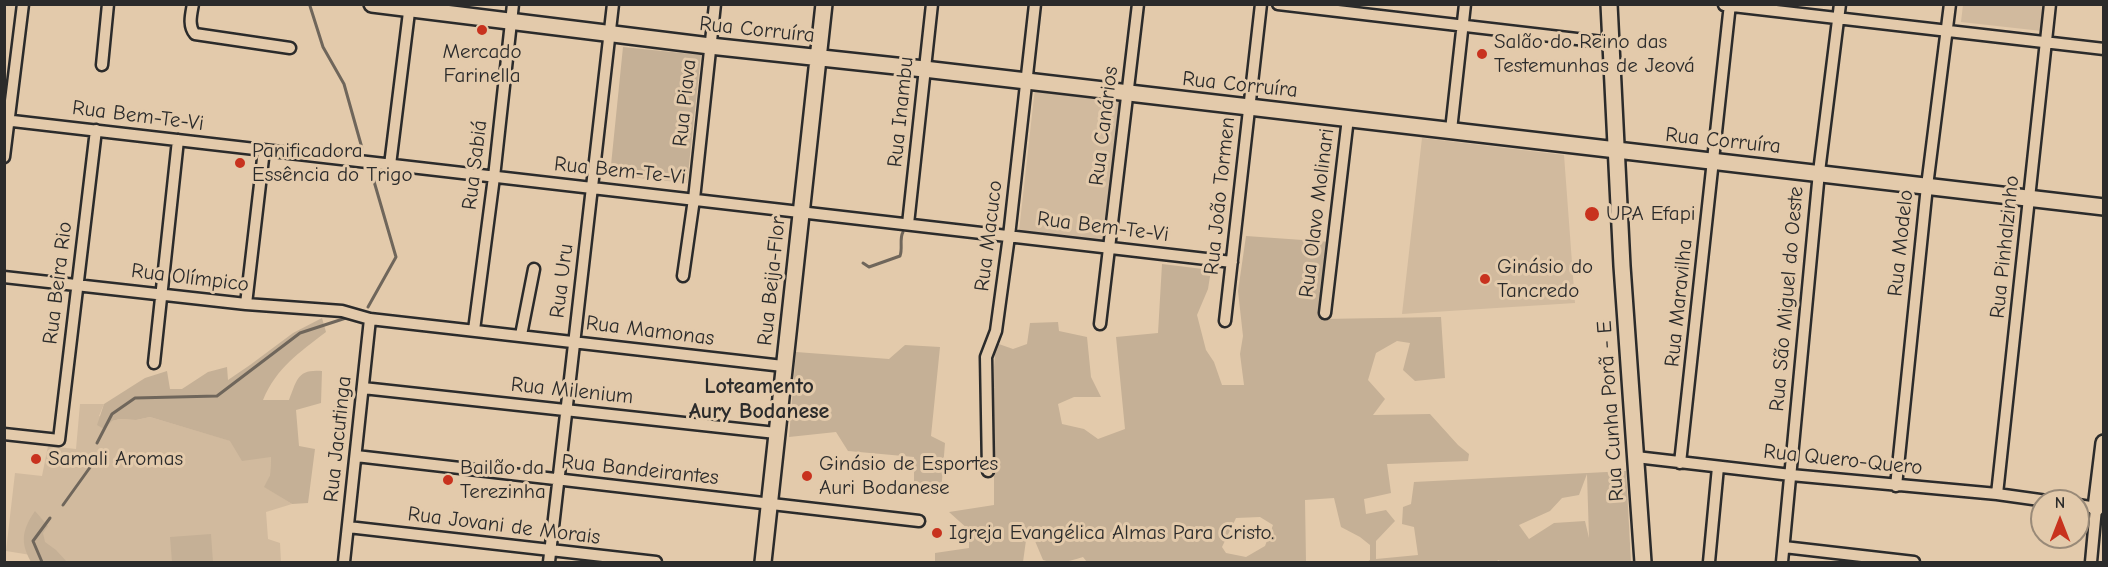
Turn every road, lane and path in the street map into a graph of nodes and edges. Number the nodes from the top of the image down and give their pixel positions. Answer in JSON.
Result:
{"nodes":[{"id":1,"x":24,"y":4,"type":"edge"},
{"id":2,"x":108,"y":4,"type":"edge"},
{"id":3,"x":192,"y":4,"type":"edge"},
{"id":4,"x":372,"y":4,"type":"edge"},
{"id":5,"x":513,"y":4,"type":"edge"},
{"id":6,"x":613,"y":4,"type":"edge"},
{"id":7,"x":715,"y":4,"type":"edge"},
{"id":8,"x":824,"y":4,"type":"edge"},
{"id":9,"x":932,"y":4,"type":"edge"},
{"id":10,"x":1035,"y":4,"type":"edge"},
{"id":11,"x":1138,"y":4,"type":"edge"},
{"id":12,"x":1261,"y":4,"type":"edge"},
{"id":13,"x":1278,"y":4,"type":"edge"},
{"id":14,"x":1465,"y":4,"type":"edge"},
{"id":15,"x":1609,"y":4,"type":"edge"},
{"id":16,"x":1724,"y":4,"type":"edge"},
{"id":17,"x":1840,"y":4,"type":"edge"},
{"id":18,"x":1950,"y":4,"type":"edge"},
{"id":19,"x":2050,"y":4,"type":"edge"},
{"id":20,"x":1730,"y":5,"type":"edge"},
{"id":21,"x":410,"y":7,"type":"edge"},
{"id":22,"x":1838,"y":19,"type":"junction"},
{"id":23,"x":511,"y":21,"type":"junction"},
{"id":24,"x":1462,"y":26,"type":"junction"},
{"id":25,"x":1948,"y":31,"type":"junction"},
{"id":26,"x":610,"y":33,"type":"junction"},
{"id":27,"x":2047,"y":42,"type":"junction"},
{"id":28,"x":1611,"y":44,"type":"junction"},
{"id":29,"x":710,"y":46,"type":"junction"},
{"id":30,"x":290,"y":48,"type":"dead end"},
{"id":31,"x":2103,"y":49,"type":"edge"},
{"id":32,"x":819,"y":57,"type":"junction"},
{"id":33,"x":102,"y":65,"type":"dead end"},
{"id":34,"x":924,"y":69,"type":"junction"},
{"id":35,"x":1026,"y":81,"type":"junction"},
{"id":36,"x":1127,"y":93,"type":"junction"},
{"id":37,"x":1249,"y":107,"type":"junction"},
{"id":38,"x":1348,"y":118,"type":"junction"},
{"id":39,"x":7,"y":121,"type":"edge"},
{"id":40,"x":96,"y":130,"type":"junction"},
{"id":41,"x":1450,"y":130,"type":"junction"},
{"id":42,"x":178,"y":140,"type":"junction"},
{"id":43,"x":264,"y":150,"type":"junction"},
{"id":44,"x":1616,"y":150,"type":"junction"},
{"id":45,"x":4,"y":157,"type":"edge"},
{"id":46,"x":1713,"y":161,"type":"junction"},
{"id":47,"x":390,"y":165,"type":"junction"},
{"id":48,"x":1819,"y":172,"type":"junction"},
{"id":49,"x":494,"y":177,"type":"junction"},
{"id":50,"x":1927,"y":186,"type":"junction"},
{"id":51,"x":592,"y":189,"type":"junction"},
{"id":52,"x":2031,"y":198,"type":"junction"},
{"id":53,"x":694,"y":199,"type":"junction"},
{"id":54,"x":2103,"y":207,"type":"edge"},
{"id":55,"x":800,"y":212,"type":"junction"},
{"id":56,"x":908,"y":224,"type":"junction"},
{"id":57,"x":1009,"y":236,"type":"junction"},
{"id":58,"x":1109,"y":248,"type":"junction"},
{"id":59,"x":1232,"y":262,"type":"junction"},
{"id":60,"x":534,"y":269,"type":"dead end"},
{"id":61,"x":683,"y":276,"type":"dead end"},
{"id":62,"x":4,"y":277,"type":"edge"},
{"id":63,"x":77,"y":285,"type":"junction"},
{"id":64,"x":160,"y":294,"type":"junction"},
{"id":65,"x":246,"y":304,"type":"junction"},
{"id":66,"x":1325,"y":313,"type":"dead end"},
{"id":67,"x":370,"y":319,"type":"junction"},
{"id":68,"x":1225,"y":321,"type":"dead end"},
{"id":69,"x":1100,"y":324,"type":"dead end"},
{"id":70,"x":474,"y":330,"type":"junction"},
{"id":71,"x":521,"y":335,"type":"junction"},
{"id":72,"x":574,"y":341,"type":"junction"},
{"id":73,"x":154,"y":363,"type":"dead end"},
{"id":74,"x":783,"y":366,"type":"junction"},
{"id":75,"x":363,"y":388,"type":"junction"},
{"id":76,"x":566,"y":411,"type":"junction"},
{"id":77,"x":776,"y":433,"type":"junction"},
{"id":78,"x":4,"y":434,"type":"edge"},
{"id":79,"x":2103,"y":443,"type":"edge"},
{"id":80,"x":356,"y":456,"type":"junction"},
{"id":81,"x":1636,"y":457,"type":"junction"},
{"id":82,"x":1680,"y":463,"type":"junction"},
{"id":83,"x":1718,"y":467,"type":"junction"},
{"id":84,"x":988,"y":471,"type":"dead end"},
{"id":85,"x":1791,"y":475,"type":"junction"},
{"id":86,"x":559,"y":481,"type":"junction"},
{"id":87,"x":1896,"y":486,"type":"junction"},
{"id":88,"x":1997,"y":494,"type":"junction"},
{"id":89,"x":2030,"y":499,"type":"edge"},
{"id":90,"x":769,"y":504,"type":"junction"},
{"id":91,"x":2090,"y":507,"type":"edge"},
{"id":92,"x":2096,"y":508,"type":"junction"},
{"id":93,"x":919,"y":521,"type":"dead end"},
{"id":94,"x":348,"y":527,"type":"junction"},
{"id":95,"x":1784,"y":548,"type":"junction"},
{"id":96,"x":550,"y":557,"type":"edge"},
{"id":97,"x":344,"y":562,"type":"edge"},
{"id":98,"x":656,"y":562,"type":"edge"},
{"id":99,"x":763,"y":562,"type":"edge"},
{"id":100,"x":1643,"y":562,"type":"edge"},
{"id":101,"x":1709,"y":562,"type":"edge"},
{"id":102,"x":1782,"y":562,"type":"edge"},
{"id":103,"x":1914,"y":562,"type":"edge"},
{"id":104,"x":2091,"y":562,"type":"edge"}],
"edges":[{"from":1,"to":39,"type":"street"},
{"from":2,"to":33,"type":"street"},
{"from":3,"to":30,"type":"street"},
{"from":4,"to":21,"type":"street","name":"Rua Corruíra"},
{"from":5,"to":23,"type":"street","name":"Rua Sabiá"},
{"from":6,"to":26,"type":"street","name":"Rua Uru"},
{"from":7,"to":29,"type":"street","name":"Rua Piava"},
{"from":8,"to":32,"type":"street","name":"Rua Beija-Flor"},
{"from":9,"to":34,"type":"street","name":"Rua Inambu"},
{"from":10,"to":35,"type":"street","name":"Rua Macuco"},
{"from":11,"to":36,"type":"street","name":"Rua Canários"},
{"from":12,"to":37,"type":"street","name":"Rua João Tormen"},
{"from":13,"to":24,"type":"street"},
{"from":14,"to":24,"type":"street"},
{"from":15,"to":28,"type":"street","name":"Rua Cunha Porã - E"},
{"from":16,"to":20,"type":"street"},
{"from":17,"to":22,"type":"street","name":"Rua São Miguel do Oeste"},
{"from":18,"to":25,"type":"street","name":"Rua Modelo"},
{"from":19,"to":27,"type":"street","name":"Rua Pinhalzinho"},
{"from":20,"to":22,"type":"street"},
{"from":20,"to":46,"type":"street","name":"Rua Maravilha"},
{"from":21,"to":23,"type":"street","name":"Rua Corruíra"},
{"from":21,"to":47,"type":"street"},
{"from":22,"to":25,"type":"street"},
{"from":22,"to":48,"type":"street","name":"Rua São Miguel do Oeste"},
{"from":23,"to":26,"type":"street","name":"Rua Corruíra"},
{"from":23,"to":49,"type":"street","name":"Rua Sabiá"},
{"from":24,"to":28,"type":"street"},
{"from":24,"to":41,"type":"street"},
{"from":25,"to":27,"type":"street"},
{"from":25,"to":50,"type":"street","name":"Rua Modelo"},
{"from":26,"to":29,"type":"street","name":"Rua Corruíra"},
{"from":26,"to":51,"type":"street","name":"Rua Uru"},
{"from":27,"to":31,"type":"street"},
{"from":27,"to":52,"type":"street","name":"Rua Pinhalzinho"},
{"from":28,"to":44,"type":"street","name":"Rua Cunha Porã - E"},
{"from":29,"to":32,"type":"street","name":"Rua Corruíra"},
{"from":29,"to":53,"type":"street","name":"Rua Piava"},
{"from":32,"to":34,"type":"street","name":"Rua Corruíra"},
{"from":32,"to":55,"type":"street","name":"Rua Beija-Flor"},
{"from":34,"to":35,"type":"street","name":"Rua Corruíra"},
{"from":34,"to":56,"type":"street","name":"Rua Inambu"},
{"from":35,"to":36,"type":"street","name":"Rua Corruíra"},
{"from":35,"to":57,"type":"street","name":"Rua Macuco"},
{"from":36,"to":37,"type":"street","name":"Rua Corruíra"},
{"from":36,"to":58,"type":"street","name":"Rua Canários"},
{"from":37,"to":38,"type":"street","name":"Rua Corruíra"},
{"from":37,"to":59,"type":"street","name":"Rua João Tormen"},
{"from":38,"to":41,"type":"street","name":"Rua Corruíra"},
{"from":38,"to":66,"type":"street","name":"Rua Olavo Molinari"},
{"from":39,"to":40,"type":"street","name":"Rua Bem-Te-Vi"},
{"from":39,"to":45,"type":"street"},
{"from":40,"to":42,"type":"street","name":"Rua Bem-Te-Vi"},
{"from":40,"to":63,"type":"street","name":"Rua Beira Rio"},
{"from":41,"to":44,"type":"street","name":"Rua Corruíra"},
{"from":42,"to":43,"type":"street","name":"Rua Bem-Te-Vi"},
{"from":42,"to":64,"type":"street"},
{"from":43,"to":47,"type":"street","name":"Rua Bem-Te-Vi"},
{"from":43,"to":65,"type":"street"},
{"from":44,"to":46,"type":"street","name":"Rua Corruíra"},
{"from":44,"to":81,"type":"street","name":"Rua Cunha Porã - E"},
{"from":46,"to":48,"type":"street","name":"Rua Corruíra"},
{"from":46,"to":82,"type":"street","name":"Rua Maravilha"},
{"from":47,"to":49,"type":"street","name":"Rua Bem-Te-Vi"},
{"from":48,"to":50,"type":"street","name":"Rua Corruíra"},
{"from":48,"to":85,"type":"street","name":"Rua São Miguel do Oeste"},
{"from":49,"to":51,"type":"street","name":"Rua Bem-Te-Vi"},
{"from":49,"to":70,"type":"street","name":"Rua Sabiá"},
{"from":50,"to":52,"type":"street","name":"Rua Corruíra"},
{"from":50,"to":87,"type":"street","name":"Rua Modelo"},
{"from":51,"to":53,"type":"street","name":"Rua Bem-Te-Vi"},
{"from":51,"to":72,"type":"street","name":"Rua Uru"},
{"from":52,"to":54,"type":"street","name":"Rua Corruíra"},
{"from":52,"to":88,"type":"street","name":"Rua Pinhalzinho"},
{"from":53,"to":55,"type":"street","name":"Rua Bem-Te-Vi"},
{"from":53,"to":61,"type":"street","name":"Rua Piava"},
{"from":55,"to":56,"type":"street","name":"Rua Bem-Te-Vi"},
{"from":55,"to":74,"type":"street","name":"Rua Beija-Flor"},
{"from":56,"to":57,"type":"street","name":"Rua Bem-Te-Vi"},
{"from":57,"to":58,"type":"street","name":"Rua Bem-Te-Vi"},
{"from":57,"to":84,"type":"street","name":"Rua Macuco"},
{"from":58,"to":59,"type":"street","name":"Rua Bem-Te-Vi"},
{"from":58,"to":69,"type":"street","name":"Rua Canários"},
{"from":59,"to":68,"type":"street","name":"Rua João Tormen"},
{"from":60,"to":71,"type":"street"},
{"from":62,"to":63,"type":"street","name":"Rua Olímpico"},
{"from":63,"to":64,"type":"street","name":"Rua Olímpico"},
{"from":63,"to":78,"type":"street","name":"Rua Beira Rio"},
{"from":64,"to":65,"type":"street","name":"Rua Olímpico"},
{"from":64,"to":73,"type":"street"},
{"from":65,"to":67,"type":"street","name":"Rua Olímpico"},
{"from":67,"to":70,"type":"street","name":"Rua Mamonas"},
{"from":67,"to":75,"type":"street","name":"Rua Jacutinga"},
{"from":70,"to":71,"type":"street","name":"Rua Mamonas"},
{"from":71,"to":72,"type":"street","name":"Rua Mamonas"},
{"from":72,"to":74,"type":"street","name":"Rua Mamonas"},
{"from":72,"to":76,"type":"street","name":"Rua Uru"},
{"from":74,"to":77,"type":"street","name":"Rua Beija-Flor"},
{"from":75,"to":76,"type":"street","name":"Rua Milenium"},
{"from":75,"to":80,"type":"street","name":"Rua Jacutinga"},
{"from":76,"to":77,"type":"street","name":"Rua Milenium"},
{"from":76,"to":86,"type":"street","name":"Rua Uru"},
{"from":77,"to":90,"type":"street","name":"Rua Beija-Flor"},
{"from":79,"to":92,"type":"street"},
{"from":80,"to":86,"type":"street","name":"Rua Bandeirantes"},
{"from":80,"to":94,"type":"street","name":"Rua Jacutinga"},
{"from":81,"to":82,"type":"street","name":"Rua Quero-Quero"},
{"from":81,"to":100,"type":"street","name":"Rua Cunha Porã - E"},
{"from":82,"to":83,"type":"street","name":"Rua Quero-Quero"},
{"from":83,"to":85,"type":"street","name":"Rua Quero-Quero"},
{"from":83,"to":101,"type":"street"},
{"from":85,"to":87,"type":"street","name":"Rua Quero-Quero"},
{"from":85,"to":95,"type":"street","name":"Rua São Miguel do Oeste"},
{"from":86,"to":90,"type":"street","name":"Rua Bandeirantes"},
{"from":86,"to":96,"type":"street","name":"Rua Uru"},
{"from":87,"to":88,"type":"street","name":"Rua Quero-Quero"},
{"from":88,"to":89,"type":"street","name":"Rua Quero-Quero"},
{"from":90,"to":93,"type":"street","name":"Rua Bandeirantes"},
{"from":90,"to":99,"type":"street","name":"Rua Beija-Flor"},
{"from":91,"to":92,"type":"street"},
{"from":92,"to":104,"type":"street"},
{"from":94,"to":96,"type":"street","name":"Rua Jovani de Morais"},
{"from":94,"to":97,"type":"street","name":"Rua Jacutinga"},
{"from":95,"to":102,"type":"street","name":"Rua São Miguel do Oeste"},
{"from":95,"to":103,"type":"street"},
{"from":96,"to":98,"type":"street","name":"Rua Jovani de Morais"}]}
